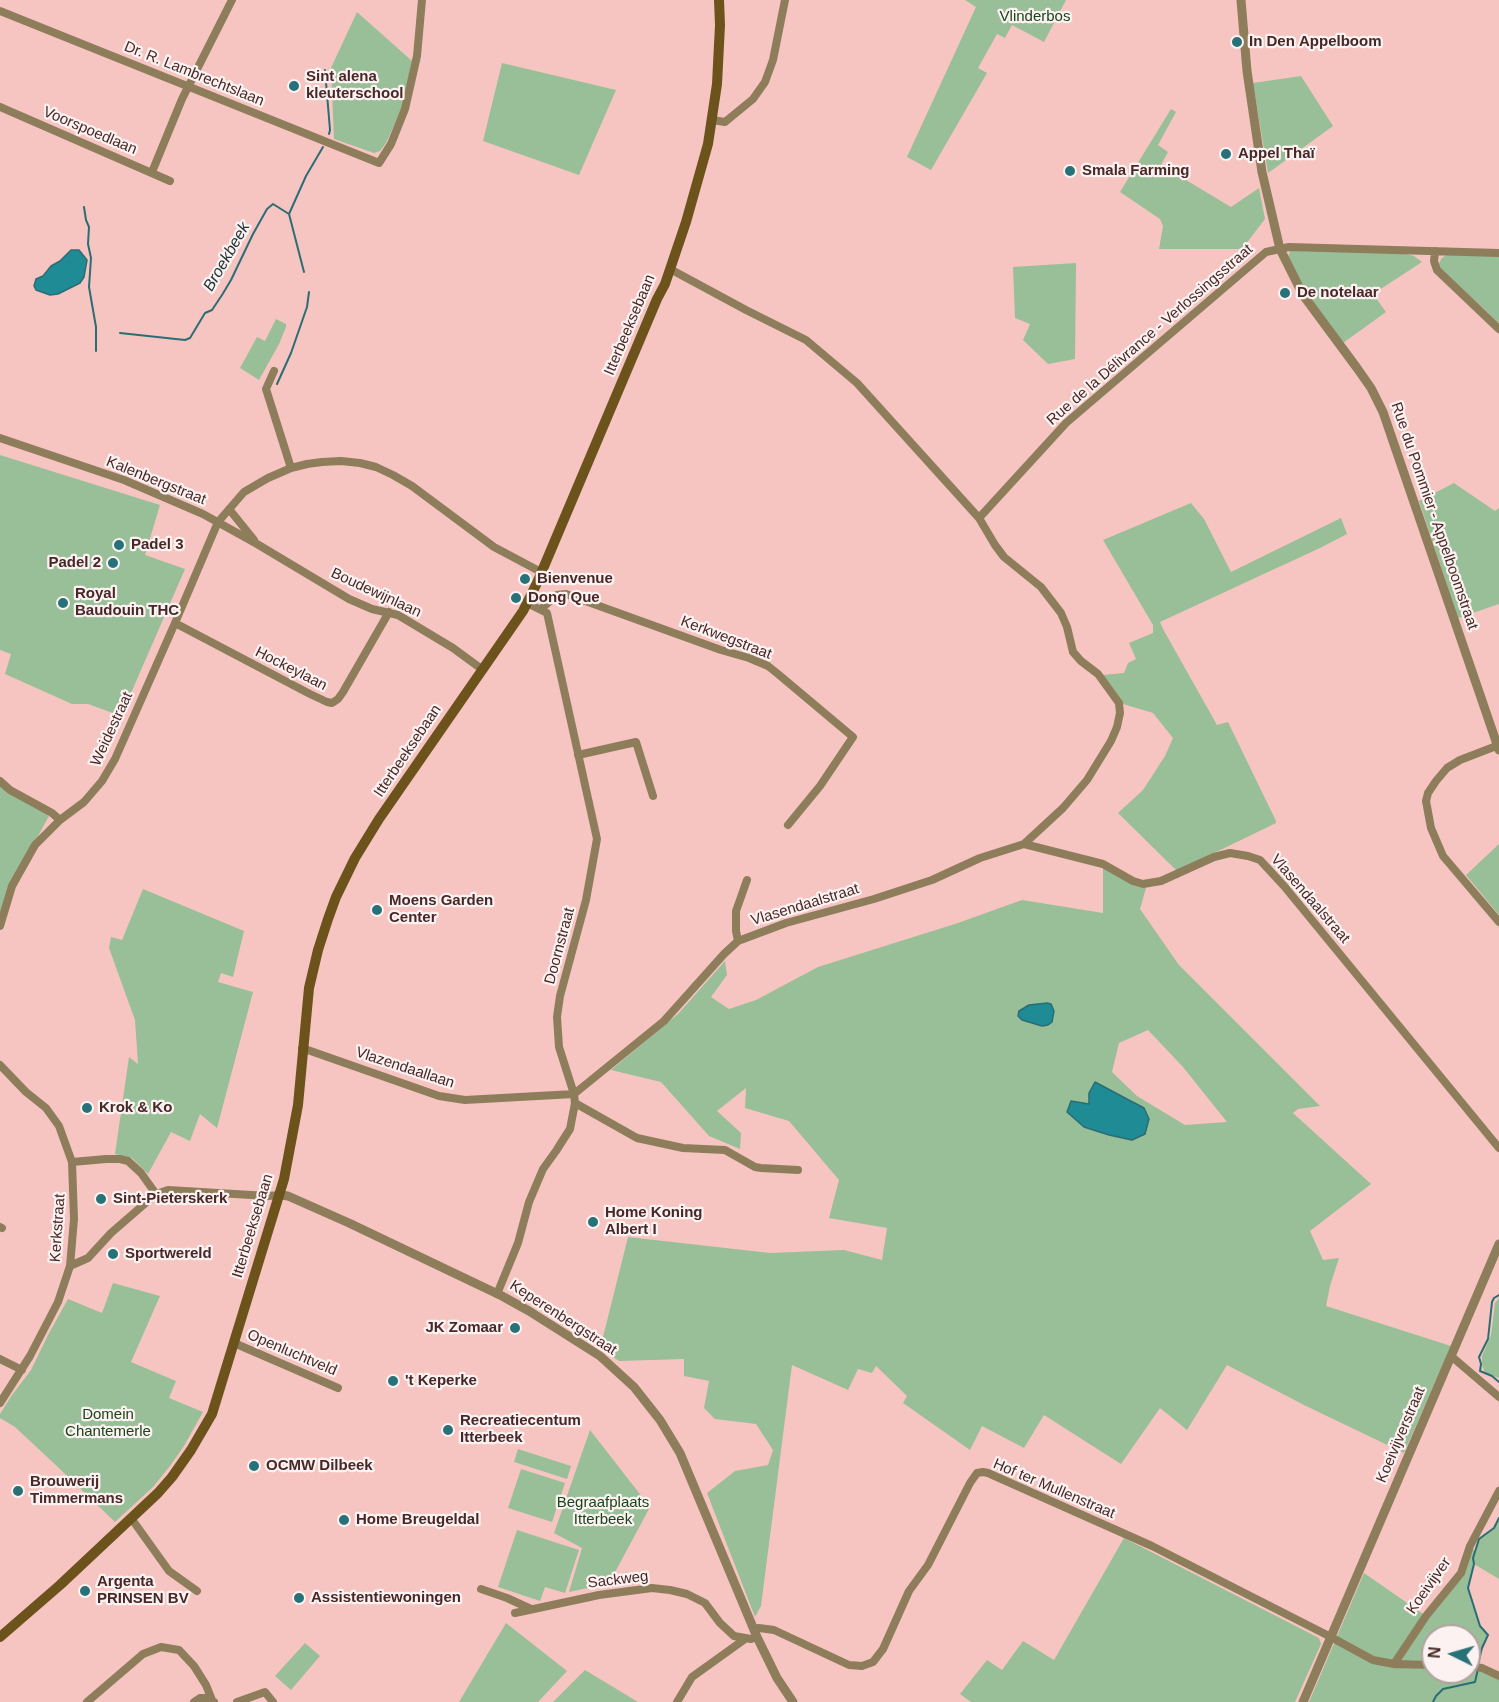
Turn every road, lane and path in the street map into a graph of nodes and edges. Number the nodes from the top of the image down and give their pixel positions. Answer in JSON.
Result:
{"nodes":[{"id":1,"x":232,"y":0,"type":"edge"},
{"id":2,"x":422,"y":0,"type":"edge"},
{"id":3,"x":719,"y":0,"type":"edge"},
{"id":4,"x":785,"y":0,"type":"edge"},
{"id":5,"x":1241,"y":0,"type":"edge"},
{"id":6,"x":0,"y":11,"type":"edge"},
{"id":7,"x":188,"y":86,"type":"junction"},
{"id":8,"x":0,"y":107,"type":"edge"},
{"id":9,"x":712,"y":120,"type":"junction"},
{"id":10,"x":152,"y":172,"type":"junction"},
{"id":11,"x":170,"y":181,"type":"dead end"},
{"id":12,"x":1280,"y":249,"type":"junction"},
{"id":13,"x":1435,"y":251,"type":"junction"},
{"id":14,"x":1499,"y":253,"type":"edge"},
{"id":15,"x":670,"y":269,"type":"junction"},
{"id":16,"x":1499,"y":329,"type":"edge"},
{"id":17,"x":274,"y":371,"type":"dead end"},
{"id":18,"x":0,"y":438,"type":"edge"},
{"id":19,"x":291,"y":468,"type":"junction"},
{"id":20,"x":229,"y":509,"type":"junction"},
{"id":21,"x":979,"y":518,"type":"junction"},
{"id":22,"x":218,"y":522,"type":"junction"},
{"id":23,"x":257,"y":544,"type":"junction"},
{"id":24,"x":542,"y":572,"type":"junction"},
{"id":25,"x":527,"y":603,"type":"junction"},
{"id":26,"x":541,"y":609,"type":"junction"},
{"id":27,"x":389,"y":612,"type":"junction"},
{"id":28,"x":175,"y":623,"type":"junction"},
{"id":29,"x":483,"y":669,"type":"junction"},
{"id":30,"x":1498,"y":747,"type":"edge"},
{"id":31,"x":578,"y":754,"type":"junction"},
{"id":32,"x":0,"y":781,"type":"edge"},
{"id":33,"x":652,"y":796,"type":"dead end"},
{"id":34,"x":60,"y":820,"type":"junction"},
{"id":35,"x":788,"y":825,"type":"dead end"},
{"id":36,"x":1027,"y":842,"type":"junction"},
{"id":37,"x":747,"y":880,"type":"dead end"},
{"id":38,"x":1499,"y":922,"type":"edge"},
{"id":39,"x":0,"y":926,"type":"edge"},
{"id":40,"x":738,"y":941,"type":"junction"},
{"id":41,"x":302,"y":1048,"type":"junction"},
{"id":42,"x":0,"y":1065,"type":"edge"},
{"id":43,"x":574,"y":1094,"type":"junction"},
{"id":44,"x":575,"y":1103,"type":"junction"},
{"id":45,"x":1499,"y":1148,"type":"edge"},
{"id":46,"x":72,"y":1162,"type":"junction"},
{"id":47,"x":798,"y":1170,"type":"dead end"},
{"id":48,"x":156,"y":1194,"type":"junction"},
{"id":49,"x":280,"y":1194,"type":"junction"},
{"id":50,"x":1499,"y":1244,"type":"edge"},
{"id":51,"x":70,"y":1266,"type":"junction"},
{"id":52,"x":497,"y":1294,"type":"junction"},
{"id":53,"x":234,"y":1343,"type":"junction"},
{"id":54,"x":1451,"y":1356,"type":"junction"},
{"id":55,"x":0,"y":1359,"type":"edge"},
{"id":56,"x":22,"y":1370,"type":"junction"},
{"id":57,"x":338,"y":1388,"type":"dead end"},
{"id":58,"x":1499,"y":1397,"type":"edge"},
{"id":59,"x":0,"y":1403,"type":"edge"},
{"id":60,"x":1499,"y":1491,"type":"edge"},
{"id":61,"x":131,"y":1518,"type":"junction"},
{"id":62,"x":480,"y":1589,"type":"dead end"},
{"id":63,"x":197,"y":1591,"type":"dead end"},
{"id":64,"x":531,"y":1609,"type":"junction"},
{"id":65,"x":515,"y":1613,"type":"dead end"},
{"id":66,"x":756,"y":1633,"type":"junction"},
{"id":67,"x":1331,"y":1636,"type":"junction"},
{"id":68,"x":0,"y":1637,"type":"edge"},
{"id":69,"x":745,"y":1638,"type":"junction"},
{"id":70,"x":1394,"y":1664,"type":"junction"},
{"id":71,"x":1421,"y":1665,"type":"edge"},
{"id":72,"x":1481,"y":1668,"type":"edge"},
{"id":73,"x":1499,"y":1676,"type":"edge"},
{"id":74,"x":213,"y":1701,"type":"edge"},
{"id":75,"x":87,"y":1702,"type":"edge"},
{"id":76,"x":194,"y":1702,"type":"edge"},
{"id":77,"x":237,"y":1702,"type":"edge"},
{"id":78,"x":273,"y":1702,"type":"edge"},
{"id":79,"x":677,"y":1702,"type":"edge"},
{"id":80,"x":793,"y":1702,"type":"edge"},
{"id":81,"x":1303,"y":1702,"type":"edge"}],
"edges":[{"from":1,"to":7,"type":"street"},
{"from":2,"to":7,"type":"street","name":"Dr. R. Lambrechtslaan"},
{"from":3,"to":9,"type":"main road","name":"Itterbeeksebaan"},
{"from":4,"to":9,"type":"street"},
{"from":5,"to":12,"type":"street","name":"Rue du Pommier - Appelboomstraat"},
{"from":6,"to":7,"type":"street","name":"Dr. R. Lambrechtslaan"},
{"from":7,"to":10,"type":"street"},
{"from":8,"to":10,"type":"street","name":"Voorspoedlaan"},
{"from":9,"to":15,"type":"main road","name":"Itterbeeksebaan"},
{"from":10,"to":11,"type":"street","name":"Voorspoedlaan"},
{"from":12,"to":13,"type":"street"},
{"from":12,"to":21,"type":"street","name":"Rue de la Délivrance - Verlossingsstraat"},
{"from":12,"to":30,"type":"street","name":"Rue du Pommier - Appelboomstraat"},
{"from":13,"to":14,"type":"street"},
{"from":13,"to":16,"type":"street"},
{"from":15,"to":21,"type":"street"},
{"from":15,"to":24,"type":"main road","name":"Itterbeeksebaan"},
{"from":17,"to":19,"type":"street"},
{"from":18,"to":22,"type":"street","name":"Kalenbergstraat"},
{"from":19,"to":20,"type":"street","name":"Kalenbergstraat"},
{"from":19,"to":24,"type":"street","name":"Kalenbergstraat"},
{"from":20,"to":22,"type":"street","name":"Kalenbergstraat"},
{"from":20,"to":23,"type":"street","name":"Boudewijnlaan"},
{"from":21,"to":36,"type":"street"},
{"from":22,"to":23,"type":"street","name":"Boudewijnlaan"},
{"from":22,"to":28,"type":"street","name":"Weidestraat"},
{"from":23,"to":27,"type":"street","name":"Boudewijnlaan"},
{"from":24,"to":25,"type":"main road","name":"Itterbeeksebaan"},
{"from":25,"to":26,"type":"street"},
{"from":25,"to":29,"type":"main road","name":"Itterbeeksebaan"},
{"from":26,"to":31,"type":"street","name":"Doornstraat"},
{"from":26,"to":35,"type":"street","name":"Kerkwegstraat"},
{"from":27,"to":28,"type":"street","name":"Hockeylaan"},
{"from":27,"to":29,"type":"street","name":"Boudewijnlaan"},
{"from":28,"to":34,"type":"street","name":"Weidestraat"},
{"from":29,"to":41,"type":"main road","name":"Itterbeeksebaan"},
{"from":30,"to":38,"type":"street","name":"Rue du Pommier - Appelboomstraat"},
{"from":31,"to":33,"type":"street"},
{"from":31,"to":43,"type":"street","name":"Doornstraat"},
{"from":32,"to":34,"type":"street"},
{"from":34,"to":39,"type":"street","name":"Weidestraat"},
{"from":36,"to":40,"type":"street","name":"Vlasendaalstraat"},
{"from":36,"to":45,"type":"street","name":"Vlasendaalstraat"},
{"from":37,"to":40,"type":"street"},
{"from":40,"to":43,"type":"street","name":"Vlasendaalstraat"},
{"from":41,"to":43,"type":"street","name":"Vlazendaallaan"},
{"from":41,"to":49,"type":"main road","name":"Itterbeeksebaan"},
{"from":42,"to":46,"type":"street","name":"Kerkstraat"},
{"from":43,"to":44,"type":"street","name":"Doornstraat"},
{"from":44,"to":47,"type":"street"},
{"from":44,"to":52,"type":"street","name":"Doornstraat"},
{"from":46,"to":48,"type":"street"},
{"from":46,"to":51,"type":"street","name":"Kerkstraat"},
{"from":48,"to":49,"type":"street"},
{"from":48,"to":51,"type":"street"},
{"from":49,"to":52,"type":"street","name":"Keperenbergstraat"},
{"from":49,"to":53,"type":"main road","name":"Itterbeeksebaan"},
{"from":50,"to":54,"type":"street","name":"Koeivijverstraat"},
{"from":51,"to":56,"type":"street","name":"Kerkstraat"},
{"from":52,"to":66,"type":"street","name":"Keperenbergstraat"},
{"from":53,"to":57,"type":"street","name":"Openluchtveld"},
{"from":53,"to":61,"type":"main road","name":"Itterbeeksebaan"},
{"from":54,"to":58,"type":"street"},
{"from":54,"to":67,"type":"street","name":"Koeivijverstraat"},
{"from":55,"to":56,"type":"street"},
{"from":56,"to":59,"type":"street","name":"Kerkstraat"},
{"from":60,"to":70,"type":"street","name":"Koeivijver"},
{"from":61,"to":63,"type":"street"},
{"from":61,"to":68,"type":"main road","name":"Itterbeeksebaan"},
{"from":62,"to":64,"type":"street"},
{"from":64,"to":65,"type":"street","name":"Sackweg"},
{"from":64,"to":69,"type":"street","name":"Sackweg"},
{"from":66,"to":67,"type":"street","name":"Hof ter Mullenstraat"},
{"from":66,"to":69,"type":"street"},
{"from":66,"to":80,"type":"street","name":"Keperenbergstraat"},
{"from":67,"to":70,"type":"street","name":"Hof ter Mullenstraat"},
{"from":67,"to":81,"type":"street"},
{"from":69,"to":79,"type":"street"},
{"from":70,"to":71,"type":"street","name":"Hof ter Mullenstraat"},
{"from":72,"to":73,"type":"street"},
{"from":74,"to":75,"type":"street"},
{"from":74,"to":76,"type":"street"},
{"from":77,"to":78,"type":"street"}]}
